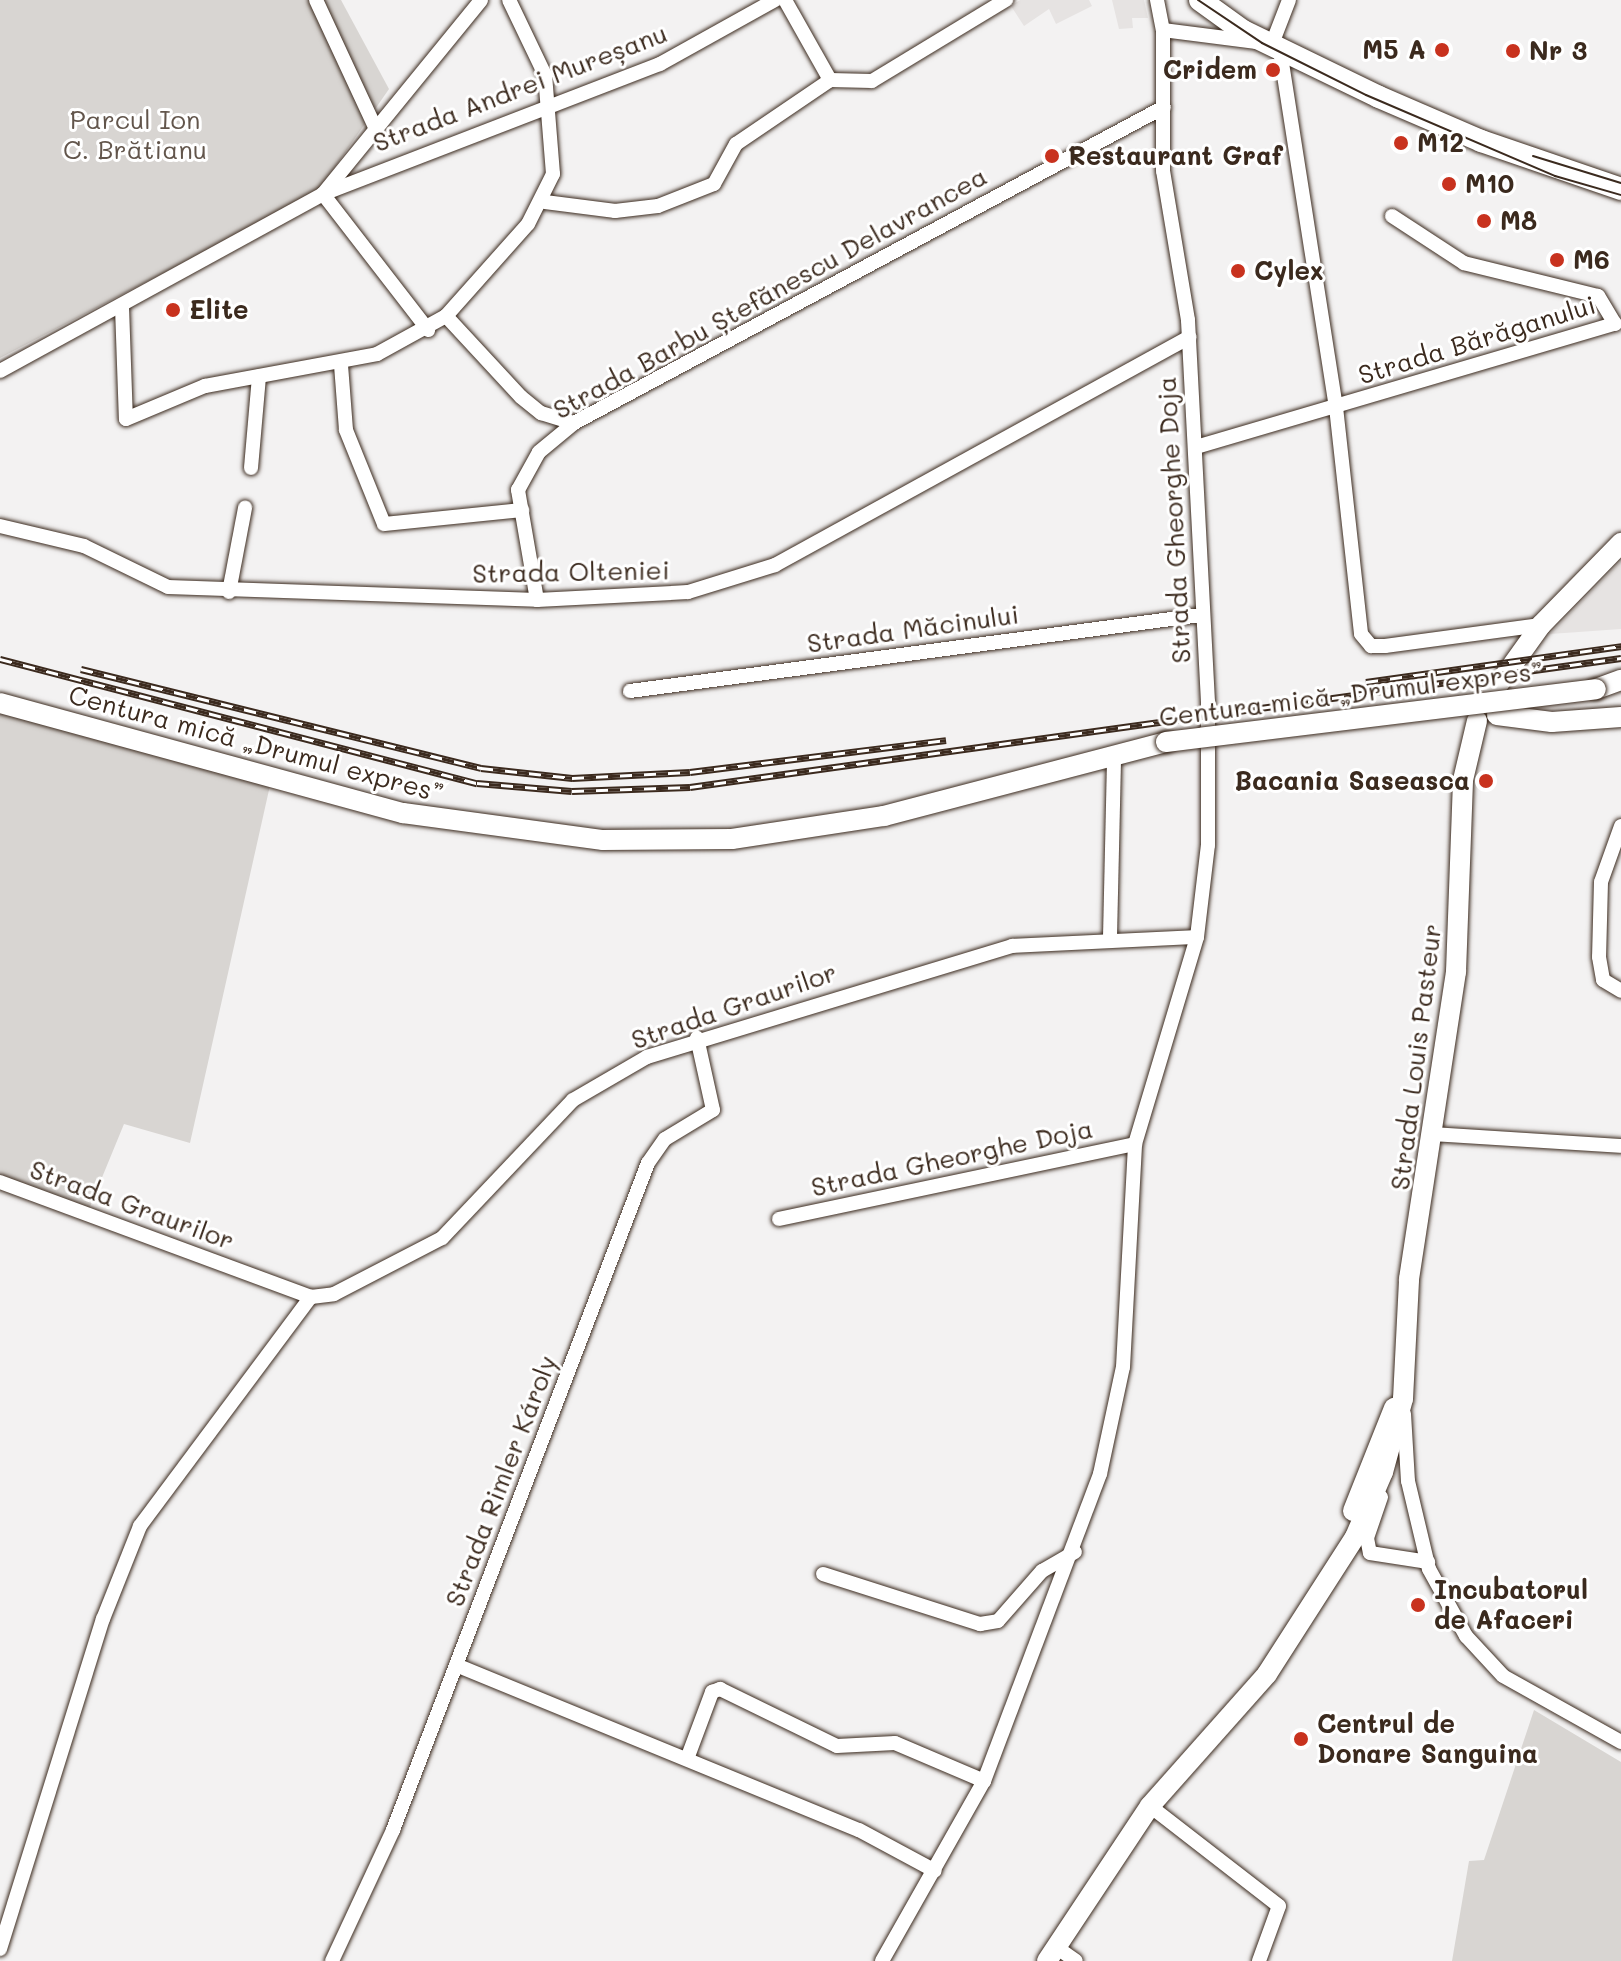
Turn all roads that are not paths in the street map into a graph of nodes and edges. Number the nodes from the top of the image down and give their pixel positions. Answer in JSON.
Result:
{"nodes":[{"id":1,"x":316,"y":0,"type":"edge"},
{"id":2,"x":481,"y":0,"type":"edge"},
{"id":3,"x":509,"y":0,"type":"edge"},
{"id":4,"x":775,"y":0,"type":"edge"},
{"id":5,"x":785,"y":0,"type":"edge"},
{"id":6,"x":1006,"y":0,"type":"edge"},
{"id":7,"x":1157,"y":0,"type":"edge"},
{"id":8,"x":1200,"y":0,"type":"edge"},
{"id":9,"x":1217,"y":0,"type":"edge"},
{"id":10,"x":1289,"y":0,"type":"edge"},
{"id":11,"x":1163,"y":30,"type":"junction"},
{"id":12,"x":1267,"y":41,"type":"junction"},
{"id":13,"x":830,"y":80,"type":"junction"},
{"id":14,"x":552,"y":103,"type":"junction"},
{"id":15,"x":1164,"y":107,"type":"junction"},
{"id":16,"x":374,"y":125,"type":"junction"},
{"id":17,"x":1620,"y":189,"type":"edge"},
{"id":18,"x":323,"y":194,"type":"junction"},
{"id":19,"x":545,"y":202,"type":"junction"},
{"id":20,"x":1392,"y":216,"type":"dead end"},
{"id":21,"x":122,"y":307,"type":"junction"},
{"id":22,"x":446,"y":316,"type":"junction"},
{"id":23,"x":428,"y":330,"type":"junction"},
{"id":24,"x":1189,"y":337,"type":"junction"},
{"id":25,"x":341,"y":365,"type":"junction"},
{"id":26,"x":0,"y":371,"type":"edge"},
{"id":27,"x":259,"y":376,"type":"junction"},
{"id":28,"x":1336,"y":407,"type":"junction"},
{"id":29,"x":574,"y":423,"type":"junction"},
{"id":30,"x":1196,"y":447,"type":"junction"},
{"id":31,"x":251,"y":468,"type":"dead end"},
{"id":32,"x":245,"y":508,"type":"dead end"},
{"id":33,"x":522,"y":510,"type":"junction"},
{"id":34,"x":0,"y":526,"type":"edge"},
{"id":35,"x":1621,"y":543,"type":"edge"},
{"id":36,"x":229,"y":592,"type":"junction"},
{"id":37,"x":537,"y":600,"type":"junction"},
{"id":38,"x":1201,"y":615,"type":"junction"},
{"id":39,"x":1541,"y":625,"type":"junction"},
{"id":40,"x":1621,"y":680,"type":"edge"},
{"id":41,"x":1596,"y":689,"type":"junction"},
{"id":42,"x":630,"y":691,"type":"dead end"},
{"id":43,"x":1621,"y":692,"type":"edge"},
{"id":44,"x":0,"y":703,"type":"edge"},
{"id":45,"x":1621,"y":706,"type":"edge"},
{"id":46,"x":1487,"y":712,"type":"junction"},
{"id":47,"x":1611,"y":717,"type":"edge"},
{"id":48,"x":1114,"y":754,"type":"junction"},
{"id":49,"x":1621,"y":826,"type":"edge"},
{"id":50,"x":1110,"y":937,"type":"junction"},
{"id":51,"x":1197,"y":937,"type":"junction"},
{"id":52,"x":1617,"y":991,"type":"edge"},
{"id":53,"x":697,"y":1038,"type":"junction"},
{"id":54,"x":1431,"y":1134,"type":"junction"},
{"id":55,"x":1135,"y":1144,"type":"junction"},
{"id":56,"x":1621,"y":1146,"type":"edge"},
{"id":57,"x":0,"y":1182,"type":"edge"},
{"id":58,"x":779,"y":1219,"type":"dead end"},
{"id":59,"x":311,"y":1297,"type":"junction"},
{"id":60,"x":1403,"y":1399,"type":"junction"},
{"id":61,"x":1386,"y":1473,"type":"junction"},
{"id":62,"x":1408,"y":1481,"type":"junction"},
{"id":63,"x":1347,"y":1544,"type":"junction"},
{"id":64,"x":1075,"y":1552,"type":"junction"},
{"id":65,"x":1428,"y":1562,"type":"junction"},
{"id":66,"x":823,"y":1574,"type":"dead end"},
{"id":67,"x":456,"y":1665,"type":"junction"},
{"id":68,"x":1621,"y":1742,"type":"edge"},
{"id":69,"x":687,"y":1759,"type":"junction"},
{"id":70,"x":984,"y":1781,"type":"junction"},
{"id":71,"x":1150,"y":1806,"type":"junction"},
{"id":72,"x":935,"y":1871,"type":"junction"},
{"id":73,"x":0,"y":1949,"type":"edge"},
{"id":74,"x":1052,"y":1954,"type":"edge"},
{"id":75,"x":332,"y":1961,"type":"edge"},
{"id":76,"x":882,"y":1961,"type":"edge"},
{"id":77,"x":1076,"y":1961,"type":"edge"},
{"id":78,"x":1259,"y":1961,"type":"edge"}],
"edges":[{"from":1,"to":16,"type":"street"},
{"from":2,"to":16,"type":"street"},
{"from":3,"to":14,"type":"street"},
{"from":4,"to":14,"type":"street","name":"Strada Andrei Mureșanu"},
{"from":5,"to":13,"type":"street"},
{"from":6,"to":13,"type":"street"},
{"from":7,"to":11,"type":"street","name":"Strada Gheorghe Doja"},
{"from":8,"to":12,"type":"main road"},
{"from":9,"to":12,"type":"main road"},
{"from":10,"to":12,"type":"street"},
{"from":11,"to":12,"type":"street"},
{"from":11,"to":15,"type":"street","name":"Strada Gheorghe Doja"},
{"from":12,"to":17,"type":"main road"},
{"from":12,"to":28,"type":"street"},
{"from":13,"to":19,"type":"street"},
{"from":14,"to":18,"type":"street","name":"Strada Andrei Mureșanu"},
{"from":14,"to":19,"type":"street"},
{"from":15,"to":24,"type":"street","name":"Strada Gheorghe Doja"},
{"from":15,"to":29,"type":"street","name":"Strada Barbu Ștefănescu Delavrancea"},
{"from":16,"to":18,"type":"street"},
{"from":18,"to":21,"type":"street"},
{"from":18,"to":23,"type":"street"},
{"from":19,"to":22,"type":"street"},
{"from":20,"to":28,"type":"street","name":"Strada Bărăganului"},
{"from":21,"to":26,"type":"street"},
{"from":21,"to":27,"type":"street"},
{"from":22,"to":23,"type":"street"},
{"from":22,"to":29,"type":"street"},
{"from":23,"to":25,"type":"street"},
{"from":24,"to":30,"type":"street","name":"Strada Gheorghe Doja"},
{"from":24,"to":37,"type":"street","name":"Strada Olteniei"},
{"from":25,"to":27,"type":"street"},
{"from":25,"to":33,"type":"street"},
{"from":27,"to":31,"type":"street"},
{"from":28,"to":30,"type":"street","name":"Strada Bărăganului"},
{"from":28,"to":39,"type":"street"},
{"from":29,"to":33,"type":"street","name":"Strada Barbu Ștefănescu Delavrancea"},
{"from":30,"to":38,"type":"street","name":"Strada Gheorghe Doja"},
{"from":32,"to":36,"type":"street"},
{"from":33,"to":37,"type":"street","name":"Strada Barbu Ștefănescu Delavrancea"},
{"from":34,"to":36,"type":"street","name":"Strada Olteniei"},
{"from":35,"to":39,"type":"main road","name":"Strada Louis Pasteur"},
{"from":36,"to":37,"type":"street","name":"Strada Olteniei"},
{"from":38,"to":42,"type":"street","name":"Strada Măcinului"},
{"from":38,"to":51,"type":"street","name":"Strada Gheorghe Doja"},
{"from":39,"to":46,"type":"main road","name":"Strada Louis Pasteur"},
{"from":40,"to":41,"type":"main road","name":"Centura mică „Drumul expres”"},
{"from":41,"to":43,"type":"main road","name":"Centura mică „Drumul expres”"},
{"from":41,"to":48,"type":"main road","name":"Centura mică „Drumul expres”","bridge":true},
{"from":44,"to":48,"type":"main road","name":"Centura mică „Drumul expres”"},
{"from":45,"to":47,"type":"main road"},
{"from":46,"to":47,"type":"main road"},
{"from":46,"to":54,"type":"main road","name":"Strada Louis Pasteur"},
{"from":48,"to":50,"type":"street"},
{"from":49,"to":52,"type":"street"},
{"from":50,"to":51,"type":"street","name":"Strada Graurilor"},
{"from":50,"to":53,"type":"street","name":"Strada Graurilor"},
{"from":51,"to":55,"type":"street","name":"Strada Gheorghe Doja"},
{"from":53,"to":59,"type":"street","name":"Strada Graurilor"},
{"from":53,"to":67,"type":"street","name":"Strada Rimler Károly"},
{"from":54,"to":56,"type":"street"},
{"from":54,"to":60,"type":"main road","name":"Strada Louis Pasteur"},
{"from":55,"to":58,"type":"street","name":"Strada Gheorghe Doja"},
{"from":55,"to":64,"type":"street","name":"Strada Gheorghe Doja"},
{"from":57,"to":59,"type":"street","name":"Strada Graurilor"},
{"from":59,"to":73,"type":"street"},
{"from":60,"to":61,"type":"main road","name":"Strada Louis Pasteur"},
{"from":60,"to":62,"type":"street"},
{"from":60,"to":63,"type":"main road","name":"Strada Louis Pasteur"},
{"from":61,"to":62,"type":"street"},
{"from":61,"to":63,"type":"main road","name":"Strada Louis Pasteur"},
{"from":61,"to":65,"type":"street"},
{"from":62,"to":65,"type":"street"},
{"from":63,"to":71,"type":"main road","name":"Strada Louis Pasteur"},
{"from":64,"to":66,"type":"street"},
{"from":64,"to":70,"type":"street","name":"Strada Gheorghe Doja"},
{"from":65,"to":68,"type":"street"},
{"from":67,"to":69,"type":"street"},
{"from":67,"to":75,"type":"street","name":"Strada Rimler Károly"},
{"from":69,"to":70,"type":"street"},
{"from":69,"to":72,"type":"street"},
{"from":70,"to":72,"type":"street","name":"Strada Gheorghe Doja"},
{"from":71,"to":74,"type":"main road","name":"Strada Louis Pasteur"},
{"from":71,"to":78,"type":"street"},
{"from":72,"to":76,"type":"street","name":"Strada Gheorghe Doja"},
{"from":74,"to":77,"type":"street"}]}
